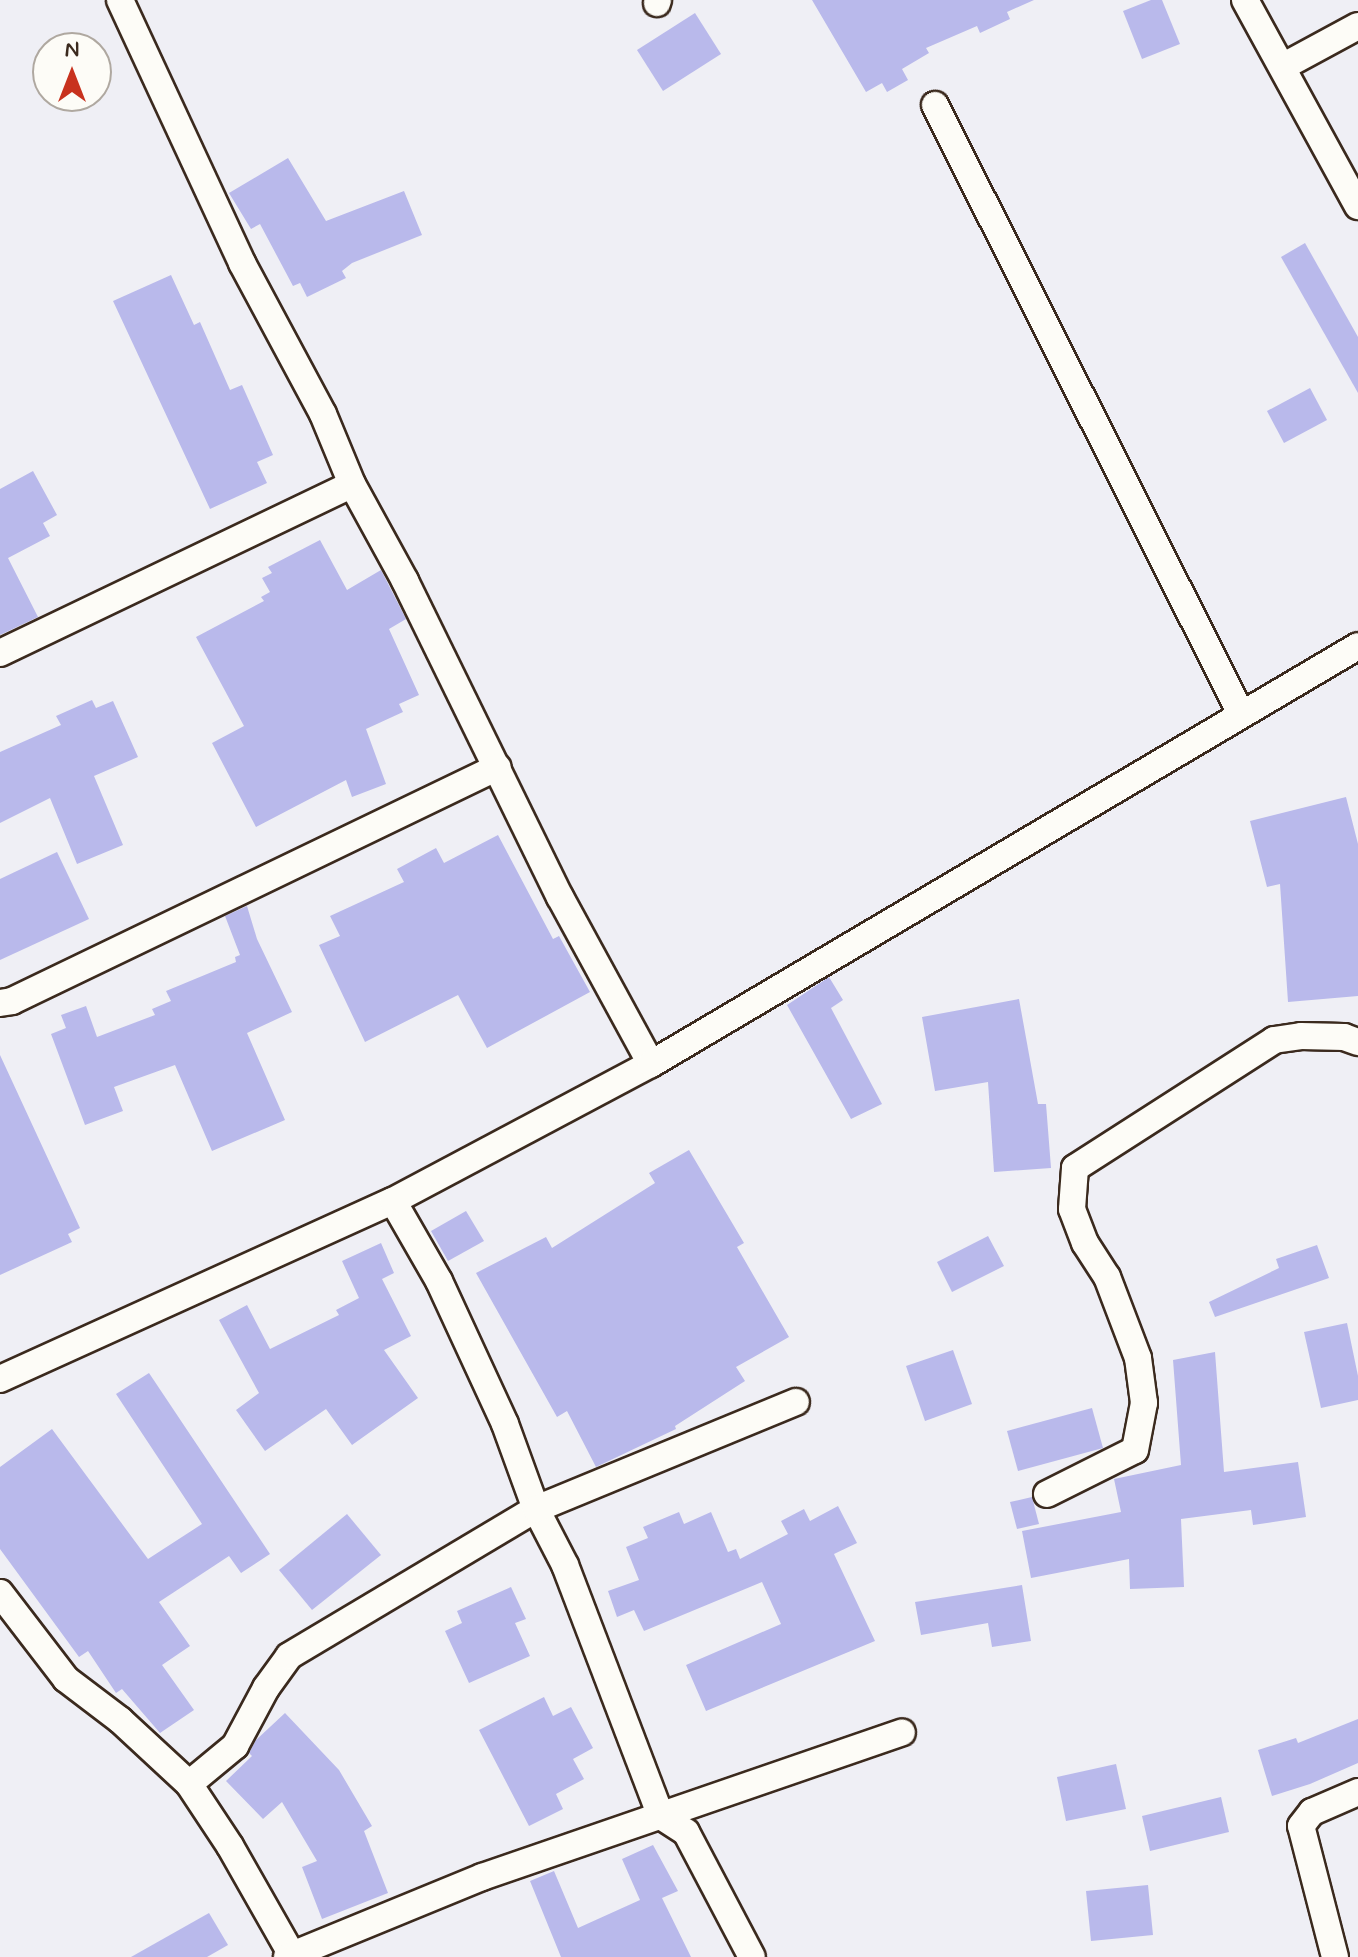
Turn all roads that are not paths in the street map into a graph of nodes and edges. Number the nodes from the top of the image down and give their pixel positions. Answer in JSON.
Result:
{"nodes":[{"id":1,"x":120,"y":0,"type":"edge"},
{"id":2,"x":1245,"y":0,"type":"edge"},
{"id":3,"x":1358,"y":26,"type":"edge"},
{"id":4,"x":1284,"y":66,"type":"junction"},
{"id":5,"x":935,"y":105,"type":"dead end"},
{"id":6,"x":1358,"y":206,"type":"edge"},
{"id":7,"x":352,"y":484,"type":"junction"},
{"id":8,"x":1358,"y":646,"type":"edge"},
{"id":9,"x":0,"y":653,"type":"edge"},
{"id":10,"x":1241,"y":714,"type":"junction"},
{"id":11,"x":498,"y":767,"type":"junction"},
{"id":12,"x":0,"y":1003,"type":"edge"},
{"id":13,"x":1358,"y":1042,"type":"edge"},
{"id":14,"x":651,"y":1064,"type":"junction"},
{"id":15,"x":393,"y":1201,"type":"junction"},
{"id":16,"x":0,"y":1379,"type":"edge"},
{"id":17,"x":796,"y":1402,"type":"dead end"},
{"id":18,"x":1047,"y":1494,"type":"dead end"},
{"id":19,"x":536,"y":1509,"type":"junction"},
{"id":20,"x":0,"y":1593,"type":"edge"},
{"id":21,"x":902,"y":1732,"type":"dead end"},
{"id":22,"x":189,"y":1784,"type":"junction"},
{"id":23,"x":1358,"y":1792,"type":"edge"},
{"id":24,"x":661,"y":1816,"type":"junction"},
{"id":25,"x":291,"y":1956,"type":"edge"},
{"id":26,"x":752,"y":1957,"type":"edge"},
{"id":27,"x":1335,"y":1957,"type":"edge"}],
"edges":[{"from":1,"to":7,"type":"street"},
{"from":2,"to":4,"type":"street"},
{"from":3,"to":4,"type":"street"},
{"from":4,"to":6,"type":"street"},
{"from":5,"to":10,"type":"street"},
{"from":7,"to":9,"type":"street"},
{"from":7,"to":11,"type":"street"},
{"from":8,"to":10,"type":"street"},
{"from":10,"to":14,"type":"street"},
{"from":11,"to":12,"type":"street"},
{"from":11,"to":14,"type":"street"},
{"from":13,"to":18,"type":"street"},
{"from":14,"to":15,"type":"street"},
{"from":15,"to":16,"type":"street"},
{"from":15,"to":19,"type":"street"},
{"from":17,"to":19,"type":"street"},
{"from":19,"to":22,"type":"street"},
{"from":19,"to":24,"type":"street"},
{"from":20,"to":22,"type":"street"},
{"from":21,"to":24,"type":"street"},
{"from":22,"to":25,"type":"street"},
{"from":23,"to":27,"type":"street"},
{"from":24,"to":25,"type":"street"},
{"from":24,"to":26,"type":"street"}]}
